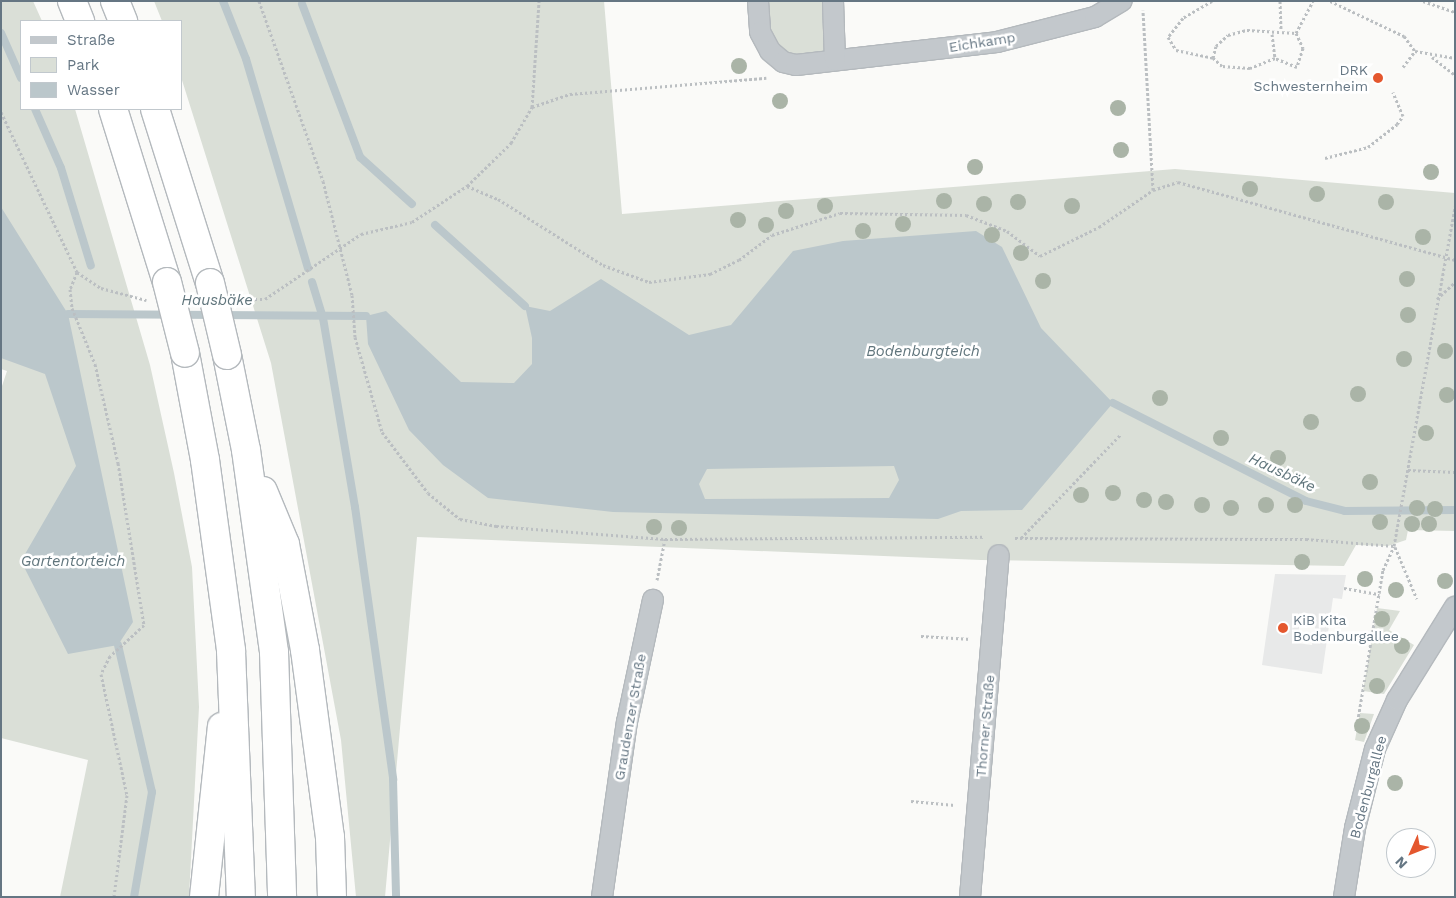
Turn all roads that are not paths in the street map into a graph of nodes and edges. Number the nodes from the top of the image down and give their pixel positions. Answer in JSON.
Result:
{"nodes":[{"id":1,"x":72,"y":1,"type":"edge"},
{"id":2,"x":115,"y":1,"type":"edge"},
{"id":3,"x":758,"y":1,"type":"edge"},
{"id":4,"x":832,"y":1,"type":"edge"},
{"id":5,"x":1131,"y":4,"type":"edge"},
{"id":6,"x":80,"y":20,"type":"edge"},
{"id":7,"x":123,"y":20,"type":"edge"},
{"id":8,"x":835,"y":60,"type":"junction"},
{"id":9,"x":113,"y":110,"type":"edge"},
{"id":10,"x":155,"y":110,"type":"edge"},
{"id":11,"x":246,"y":450,"type":"junction"},
{"id":12,"x":999,"y":543,"type":"road end"},
{"id":13,"x":653,"y":600,"type":"road end"},
{"id":14,"x":1455,"y":607,"type":"edge"},
{"id":15,"x":232,"y":651,"type":"junction"},
{"id":16,"x":204,"y":897,"type":"edge"},
{"id":17,"x":241,"y":897,"type":"edge"},
{"id":18,"x":282,"y":897,"type":"edge"},
{"id":19,"x":332,"y":897,"type":"edge"},
{"id":20,"x":602,"y":897,"type":"edge"},
{"id":21,"x":970,"y":897,"type":"edge"},
{"id":22,"x":1344,"y":897,"type":"edge"}],
"edges":[{"from":1,"to":6,"type":"highway"},
{"from":2,"to":7,"type":"highway"},
{"from":3,"to":8,"type":"street","name":"Eichkamp"},
{"from":4,"to":8,"type":"street"},
{"from":5,"to":8,"type":"street","name":"Eichkamp"},
{"from":9,"to":15,"type":"highway","bridge":true},
{"from":10,"to":11,"type":"highway","bridge":true},
{"from":11,"to":18,"type":"highway"},
{"from":11,"to":19,"type":"highway"},
{"from":12,"to":21,"type":"street","name":"Thorner Straße"},
{"from":13,"to":20,"type":"street","name":"Graudenzer Straße"},
{"from":14,"to":22,"type":"street","name":"Bodenburgallee"},
{"from":15,"to":16,"type":"highway"},
{"from":15,"to":17,"type":"highway"}]}
